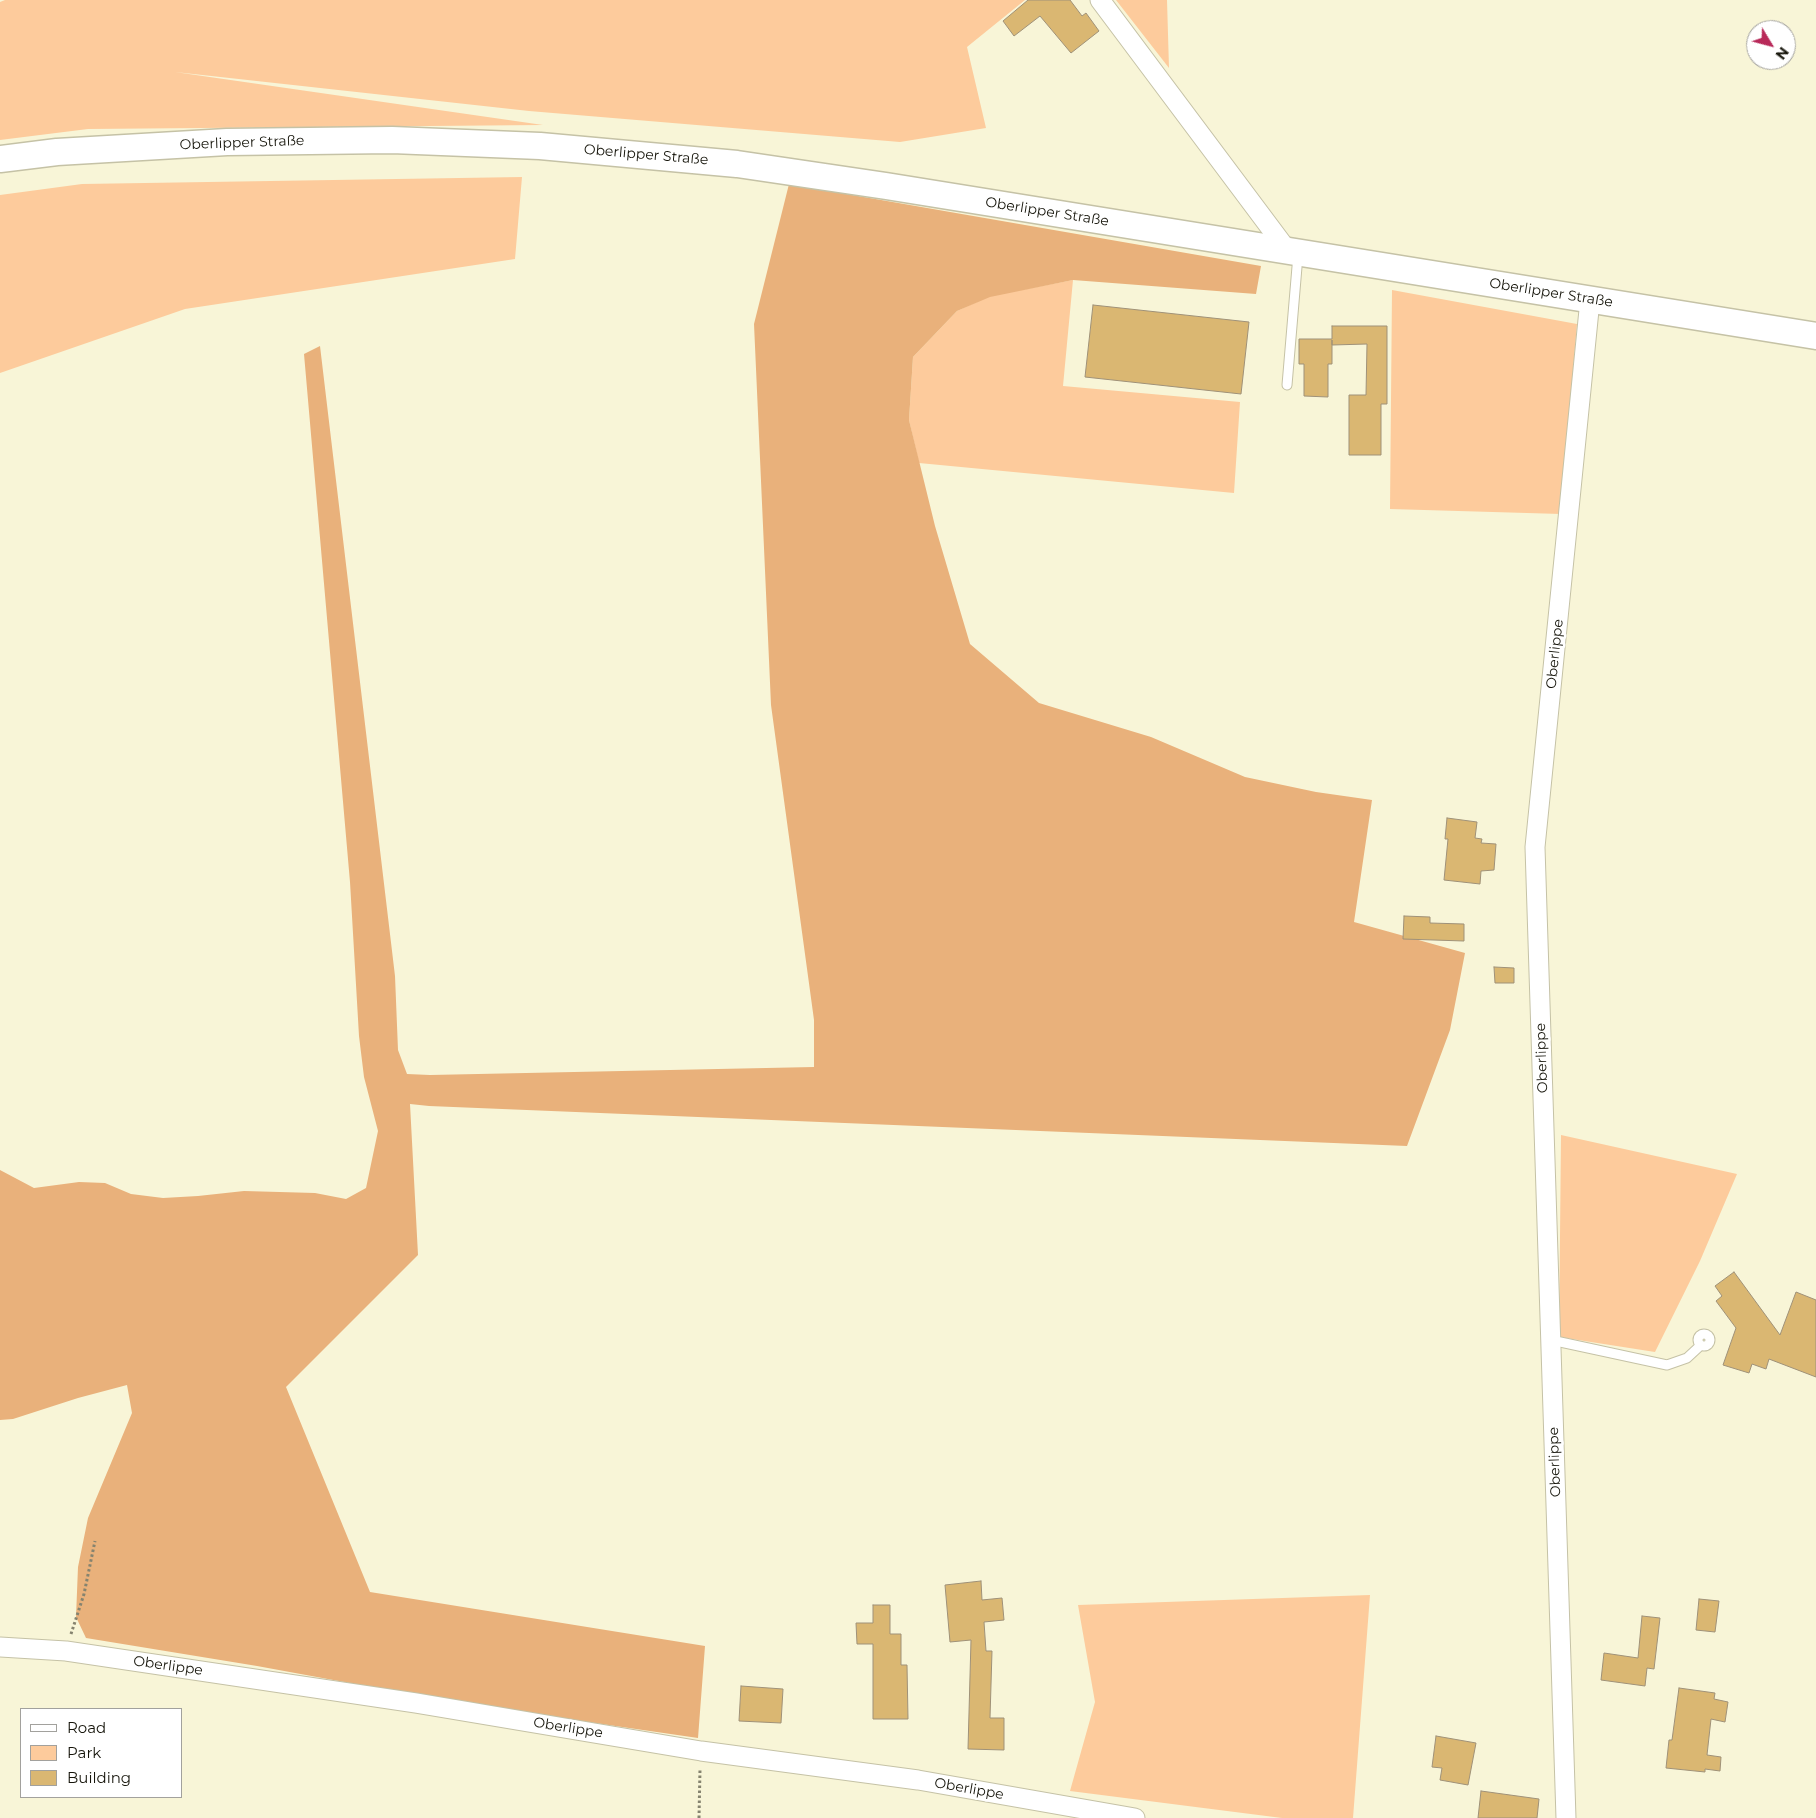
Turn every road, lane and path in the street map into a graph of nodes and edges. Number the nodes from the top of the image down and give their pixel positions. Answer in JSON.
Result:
{"nodes":[{"id":1,"x":1100,"y":0,"type":"edge"},
{"id":2,"x":0,"y":158,"type":"edge"},
{"id":3,"x":1292,"y":251,"type":"junction"},
{"id":4,"x":1590,"y":300,"type":"junction"},
{"id":5,"x":1816,"y":336,"type":"edge"},
{"id":6,"x":1287,"y":385,"type":"dead end"},
{"id":7,"x":1551,"y":1340,"type":"junction"},
{"id":8,"x":1701,"y":1345,"type":"dead end"},
{"id":9,"x":95,"y":1541,"type":"dead end"},
{"id":10,"x":0,"y":1647,"type":"edge"},
{"id":11,"x":66,"y":1651,"type":"junction"},
{"id":12,"x":701,"y":1750,"type":"junction"},
{"id":13,"x":699,"y":1818,"type":"edge"},
{"id":14,"x":1135,"y":1818,"type":"edge"},
{"id":15,"x":1566,"y":1818,"type":"edge"}],
"edges":[{"from":1,"to":3,"type":"street"},
{"from":2,"to":3,"type":"street","name":"Oberlipper Straße"},
{"from":3,"to":4,"type":"street","name":"Oberlipper Straße"},
{"from":3,"to":6,"type":"lane"},
{"from":4,"to":5,"type":"street","name":"Oberlipper Straße"},
{"from":4,"to":7,"type":"street","name":"Oberlippe"},
{"from":7,"to":8,"type":"lane"},
{"from":7,"to":15,"type":"street","name":"Oberlippe"},
{"from":9,"to":11,"type":"path"},
{"from":10,"to":11,"type":"street","name":"Oberlippe"},
{"from":11,"to":12,"type":"street","name":"Oberlippe"},
{"from":12,"to":13,"type":"path"},
{"from":12,"to":14,"type":"street","name":"Oberlippe"}]}
